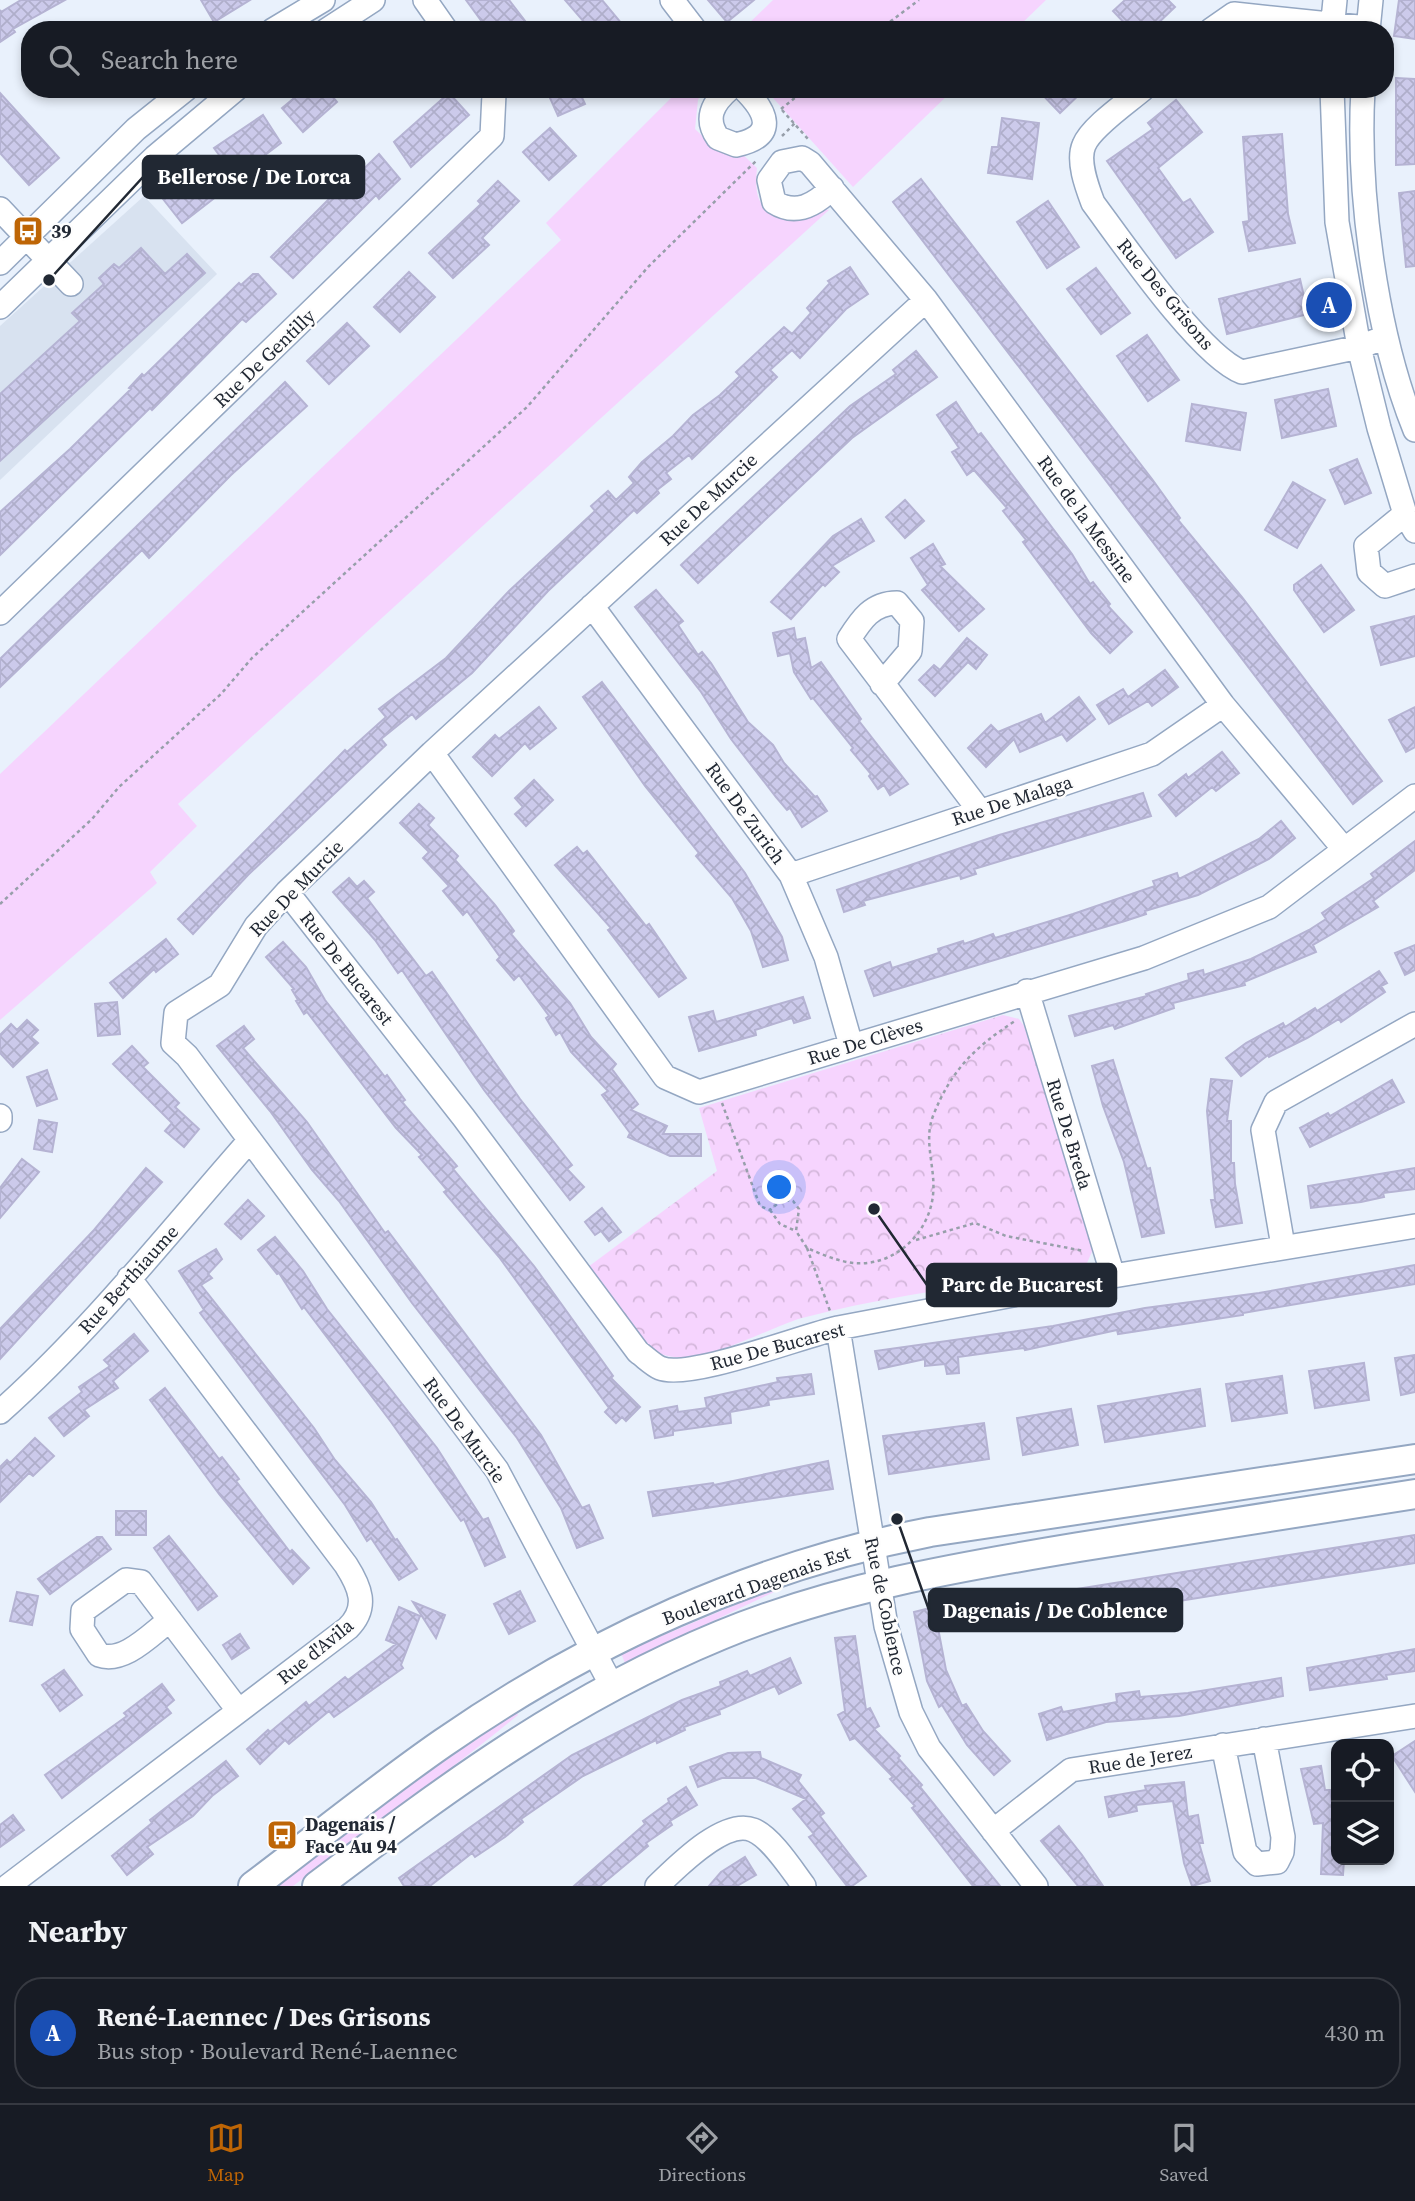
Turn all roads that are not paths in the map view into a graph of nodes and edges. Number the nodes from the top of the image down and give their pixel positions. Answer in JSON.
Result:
{"nodes":[{"id":1,"x":323,"y":0,"type":"edge"},
{"id":2,"x":373,"y":0,"type":"edge"},
{"id":3,"x":425,"y":0,"type":"edge"},
{"id":4,"x":672,"y":0,"type":"edge"},
{"id":5,"x":1335,"y":0,"type":"edge"},
{"id":6,"x":1371,"y":0,"type":"edge"},
{"id":7,"x":288,"y":21,"type":"edge"},
{"id":8,"x":341,"y":21,"type":"edge"},
{"id":9,"x":440,"y":21,"type":"edge"},
{"id":10,"x":688,"y":21,"type":"edge"},
{"id":11,"x":1224,"y":21,"type":"edge"},
{"id":12,"x":1283,"y":21,"type":"edge"},
{"id":13,"x":1333,"y":21,"type":"edge"},
{"id":14,"x":1369,"y":21,"type":"edge"},
{"id":15,"x":175,"y":98,"type":"edge"},
{"id":16,"x":225,"y":98,"type":"edge"},
{"id":17,"x":494,"y":98,"type":"edge"},
{"id":18,"x":721,"y":98,"type":"edge"},
{"id":19,"x":753,"y":98,"type":"edge"},
{"id":20,"x":1133,"y":98,"type":"edge"},
{"id":21,"x":1332,"y":98,"type":"edge"},
{"id":22,"x":1363,"y":98,"type":"edge"},
{"id":23,"x":832,"y":188,"type":"dead end"},
{"id":24,"x":0,"y":209,"type":"edge"},
{"id":25,"x":26,"y":238,"type":"junction"},
{"id":26,"x":48,"y":261,"type":"junction"},
{"id":27,"x":0,"y":263,"type":"edge"},
{"id":28,"x":71,"y":284,"type":"dead end"},
{"id":29,"x":926,"y":300,"type":"junction"},
{"id":30,"x":0,"y":307,"type":"edge"},
{"id":31,"x":1387,"y":337,"type":"junction"},
{"id":32,"x":1359,"y":347,"type":"junction"},
{"id":33,"x":1415,"y":430,"type":"edge"},
{"id":34,"x":1410,"y":522,"type":"edge"},
{"id":35,"x":1415,"y":576,"type":"edge"},
{"id":36,"x":592,"y":606,"type":"junction"},
{"id":37,"x":0,"y":613,"type":"edge"},
{"id":38,"x":882,"y":684,"type":"dead end"},
{"id":39,"x":1223,"y":705,"type":"junction"},
{"id":40,"x":432,"y":752,"type":"junction"},
{"id":41,"x":1415,"y":796,"type":"edge"},
{"id":42,"x":979,"y":810,"type":"junction"},
{"id":43,"x":1343,"y":849,"type":"junction"},
{"id":44,"x":791,"y":875,"type":"junction"},
{"id":45,"x":287,"y":892,"type":"junction"},
{"id":46,"x":1030,"y":1001,"type":"junction"},
{"id":47,"x":1415,"y":1024,"type":"edge"},
{"id":48,"x":851,"y":1045,"type":"junction"},
{"id":49,"x":250,"y":1140,"type":"junction"},
{"id":50,"x":1415,"y":1226,"type":"edge"},
{"id":51,"x":1283,"y":1246,"type":"junction"},
{"id":52,"x":1113,"y":1276,"type":"junction"},
{"id":53,"x":129,"y":1278,"type":"junction"},
{"id":54,"x":838,"y":1328,"type":"junction"},
{"id":55,"x":0,"y":1412,"type":"edge"},
{"id":56,"x":1415,"y":1459,"type":"edge"},
{"id":57,"x":1415,"y":1494,"type":"edge"},
{"id":58,"x":872,"y":1544,"type":"junction"},
{"id":59,"x":879,"y":1586,"type":"junction"},
{"id":60,"x":170,"y":1619,"type":"dead end"},
{"id":61,"x":594,"y":1652,"type":"junction"},
{"id":62,"x":612,"y":1686,"type":"junction"},
{"id":63,"x":238,"y":1710,"type":"junction"},
{"id":64,"x":1415,"y":1716,"type":"edge"},
{"id":65,"x":1264,"y":1739,"type":"junction"},
{"id":66,"x":1223,"y":1745,"type":"junction"},
{"id":67,"x":993,"y":1831,"type":"junction"},
{"id":68,"x":8,"y":1886,"type":"edge"},
{"id":69,"x":253,"y":1886,"type":"edge"},
{"id":70,"x":317,"y":1886,"type":"edge"},
{"id":71,"x":657,"y":1886,"type":"edge"},
{"id":72,"x":804,"y":1886,"type":"edge"},
{"id":73,"x":1036,"y":1886,"type":"edge"}],
"edges":[{"from":1,"to":7,"type":"street"},
{"from":2,"to":8,"type":"street"},
{"from":3,"to":9,"type":"street"},
{"from":4,"to":10,"type":"street"},
{"from":5,"to":13,"type":"street"},
{"from":6,"to":14,"type":"street"},
{"from":11,"to":12,"type":"street"},
{"from":15,"to":25,"type":"street"},
{"from":16,"to":26,"type":"street"},
{"from":17,"to":37,"type":"street","name":"Rue De Gentilly"},
{"from":18,"to":19,"type":"street"},
{"from":20,"to":32,"type":"street","name":"Rue Des Grisons"},
{"from":21,"to":32,"type":"street"},
{"from":22,"to":31,"type":"street"},
{"from":23,"to":29,"type":"street","name":"Rue de la Messine"},
{"from":24,"to":25,"type":"street"},
{"from":25,"to":26,"type":"street"},
{"from":25,"to":27,"type":"street"},
{"from":26,"to":28,"type":"street"},
{"from":26,"to":30,"type":"street"},
{"from":29,"to":36,"type":"street","name":"Rue De Murcie"},
{"from":29,"to":39,"type":"street","name":"Rue de la Messine"},
{"from":31,"to":32,"type":"street","name":"Rue Des Grisons"},
{"from":31,"to":33,"type":"street"},
{"from":32,"to":34,"type":"street"},
{"from":34,"to":35,"type":"street"},
{"from":36,"to":40,"type":"street","name":"Rue De Murcie"},
{"from":36,"to":44,"type":"street","name":"Rue De Zurich"},
{"from":38,"to":42,"type":"street"},
{"from":39,"to":42,"type":"street","name":"Rue De Malaga"},
{"from":39,"to":43,"type":"street","name":"Rue de la Messine"},
{"from":40,"to":45,"type":"street","name":"Rue De Murcie"},
{"from":40,"to":48,"type":"street","name":"Rue De Clèves"},
{"from":41,"to":43,"type":"street","name":"Rue De Clèves"},
{"from":42,"to":44,"type":"street","name":"Rue De Malaga"},
{"from":43,"to":46,"type":"street","name":"Rue De Clèves"},
{"from":44,"to":48,"type":"street","name":"Rue De Zurich"},
{"from":45,"to":49,"type":"street","name":"Rue De Murcie"},
{"from":45,"to":54,"type":"street","name":"Rue De Bucarest"},
{"from":46,"to":48,"type":"street","name":"Rue De Clèves"},
{"from":46,"to":52,"type":"street","name":"Rue De Breda"},
{"from":47,"to":51,"type":"street"},
{"from":49,"to":53,"type":"street","name":"Rue Berthiaume"},
{"from":49,"to":61,"type":"street","name":"Rue De Murcie"},
{"from":50,"to":51,"type":"street","name":"Rue De Bucarest"},
{"from":51,"to":52,"type":"street","name":"Rue De Bucarest"},
{"from":52,"to":54,"type":"street","name":"Rue De Bucarest"},
{"from":53,"to":55,"type":"street","name":"Rue Berthiaume"},
{"from":53,"to":63,"type":"street","name":"Rue d'Avila"},
{"from":54,"to":58,"type":"street","name":"Rue de Coblence"},
{"from":56,"to":58,"type":"main road","name":"Boulevard Dagenais Est"},
{"from":57,"to":59,"type":"main road","name":"Boulevard Dagenais Est"},
{"from":58,"to":59,"type":"street","name":"Rue de Coblence"},
{"from":58,"to":61,"type":"main road","name":"Boulevard Dagenais Est"},
{"from":59,"to":62,"type":"main road","name":"Boulevard Dagenais Est"},
{"from":59,"to":67,"type":"street","name":"Rue de Coblence"},
{"from":60,"to":63,"type":"street"},
{"from":61,"to":62,"type":"street","name":"Rue De Murcie"},
{"from":61,"to":69,"type":"main road","name":"Boulevard Dagenais Est"},
{"from":62,"to":70,"type":"main road","name":"Boulevard Dagenais Est"},
{"from":63,"to":68,"type":"street","name":"Rue d'Avila"},
{"from":64,"to":65,"type":"street","name":"Rue de Jerez"},
{"from":65,"to":66,"type":"street","name":"Rue de Jerez"},
{"from":65,"to":66,"type":"street"},
{"from":66,"to":67,"type":"street","name":"Rue de Jerez"},
{"from":67,"to":73,"type":"street","name":"Rue de Coblence"},
{"from":71,"to":72,"type":"street"}]}
